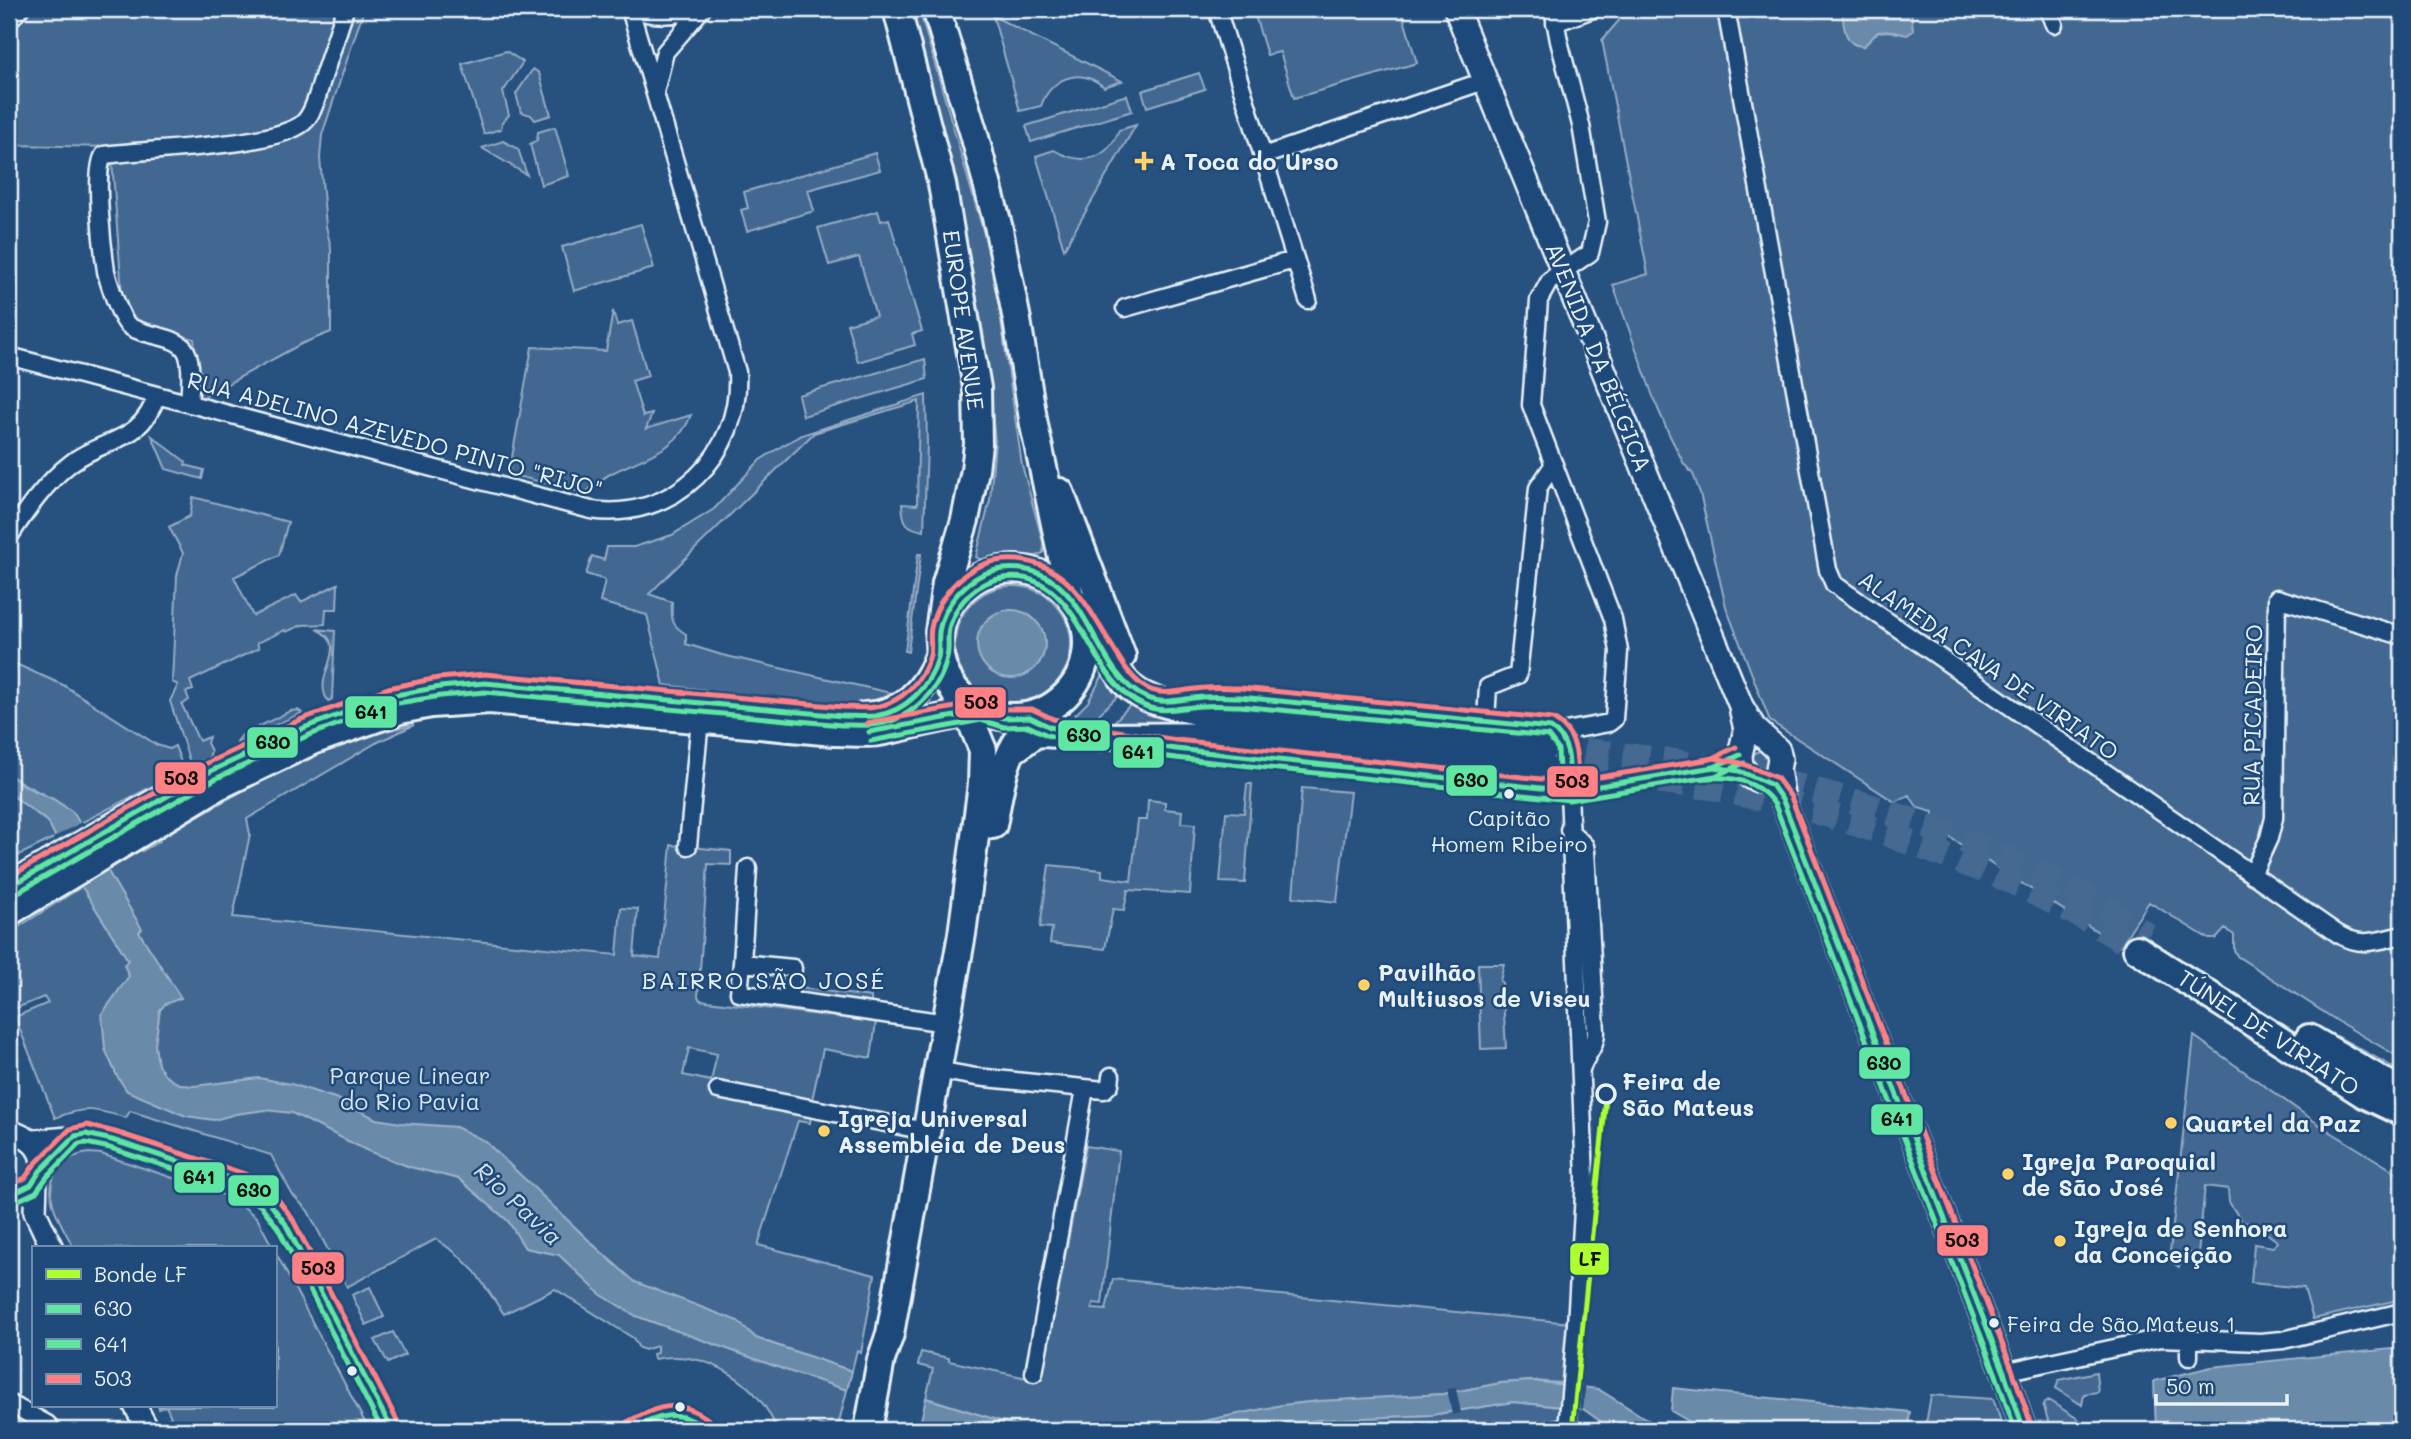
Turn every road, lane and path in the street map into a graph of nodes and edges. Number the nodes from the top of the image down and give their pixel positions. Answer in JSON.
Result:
{"nodes":[{"id":1,"x":20,"y":9,"type":"edge"},
{"id":2,"x":345,"y":9,"type":"edge"},
{"id":3,"x":632,"y":9,"type":"edge"},
{"id":4,"x":700,"y":9,"type":"edge"},
{"id":5,"x":897,"y":9,"type":"edge"},
{"id":6,"x":936,"y":9,"type":"edge"},
{"id":7,"x":1217,"y":9,"type":"edge"},
{"id":8,"x":1456,"y":9,"type":"edge"},
{"id":9,"x":1593,"y":9,"type":"edge"},
{"id":10,"x":1726,"y":9,"type":"edge"},
{"id":11,"x":657,"y":15,"type":"junction"},
{"id":12,"x":1554,"y":16,"type":"edge"},
{"id":13,"x":9,"y":20,"type":"edge"},
{"id":14,"x":665,"y":52,"type":"junction"},
{"id":15,"x":1484,"y":80,"type":"junction"},
{"id":16,"x":655,"y":95,"type":"junction"},
{"id":17,"x":1263,"y":156,"type":"junction"},
{"id":18,"x":1294,"y":260,"type":"junction"},
{"id":19,"x":1563,"y":271,"type":"junction"},
{"id":20,"x":1308,"y":300,"type":"dead end"},
{"id":21,"x":1125,"y":307,"type":"dead end"},
{"id":22,"x":9,"y":356,"type":"edge"},
{"id":23,"x":157,"y":396,"type":"junction"},
{"id":24,"x":189,"y":404,"type":"junction"},
{"id":25,"x":1037,"y":440,"type":"junction"},
{"id":26,"x":1554,"y":464,"type":"junction"},
{"id":27,"x":9,"y":537,"type":"edge"},
{"id":28,"x":1077,"y":606,"type":"junction"},
{"id":29,"x":2402,"y":636,"type":"edge"},
{"id":30,"x":942,"y":656,"type":"junction"},
{"id":31,"x":1156,"y":702,"type":"junction"},
{"id":32,"x":1741,"y":706,"type":"junction"},
{"id":33,"x":974,"y":712,"type":"junction"},
{"id":34,"x":1041,"y":715,"type":"junction"},
{"id":35,"x":700,"y":719,"type":"junction"},
{"id":36,"x":1486,"y":720,"type":"junction"},
{"id":37,"x":878,"y":732,"type":"junction"},
{"id":38,"x":1090,"y":736,"type":"junction"},
{"id":39,"x":1765,"y":740,"type":"junction"},
{"id":40,"x":1554,"y":750,"type":"junction"},
{"id":41,"x":1012,"y":751,"type":"junction"},
{"id":42,"x":1746,"y":766,"type":"junction"},
{"id":43,"x":983,"y":768,"type":"junction"},
{"id":44,"x":1778,"y":769,"type":"junction"},
{"id":45,"x":1478,"y":780,"type":"junction"},
{"id":46,"x":1569,"y":791,"type":"junction"},
{"id":47,"x":1783,"y":801,"type":"junction"},
{"id":48,"x":129,"y":829,"type":"junction"},
{"id":49,"x":688,"y":846,"type":"dead end"},
{"id":50,"x":748,"y":868,"type":"dead end"},
{"id":51,"x":2252,"y":875,"type":"junction"},
{"id":52,"x":17,"y":895,"type":"edge"},
{"id":53,"x":962,"y":933,"type":"junction"},
{"id":54,"x":2402,"y":935,"type":"edge"},
{"id":55,"x":742,"y":963,"type":"junction"},
{"id":56,"x":789,"y":999,"type":"junction"},
{"id":57,"x":946,"y":1023,"type":"junction"},
{"id":58,"x":937,"y":1070,"type":"junction"},
{"id":59,"x":1111,"y":1076,"type":"dead end"},
{"id":60,"x":1086,"y":1089,"type":"junction"},
{"id":61,"x":718,"y":1090,"type":"dead end"},
{"id":62,"x":2402,"y":1091,"type":"edge"},
{"id":63,"x":2402,"y":1112,"type":"edge"},
{"id":64,"x":926,"y":1131,"type":"junction"},
{"id":65,"x":16,"y":1135,"type":"edge"},
{"id":66,"x":75,"y":1136,"type":"junction"},
{"id":67,"x":38,"y":1176,"type":"junction"},
{"id":68,"x":9,"y":1191,"type":"edge"},
{"id":69,"x":35,"y":1212,"type":"junction"},
{"id":70,"x":51,"y":1246,"type":"edge"},
{"id":71,"x":2402,"y":1312,"type":"edge"},
{"id":72,"x":2189,"y":1338,"type":"junction"},
{"id":73,"x":2189,"y":1357,"type":"dead end"},
{"id":74,"x":886,"y":1361,"type":"junction"},
{"id":75,"x":2004,"y":1372,"type":"junction"},
{"id":76,"x":1034,"y":1373,"type":"dead end"},
{"id":77,"x":9,"y":1403,"type":"edge"},
{"id":78,"x":136,"y":1408,"type":"edge"},
{"id":79,"x":52,"y":1430,"type":"edge"},
{"id":80,"x":148,"y":1430,"type":"edge"},
{"id":81,"x":392,"y":1430,"type":"edge"},
{"id":82,"x":868,"y":1430,"type":"edge"},
{"id":83,"x":885,"y":1430,"type":"edge"},
{"id":84,"x":1567,"y":1430,"type":"edge"},
{"id":85,"x":2024,"y":1430,"type":"edge"}],
"edges":[{"from":1,"to":13,"type":"street"},
{"from":2,"to":24,"type":"street"},
{"from":3,"to":11,"type":"street"},
{"from":3,"to":16,"type":"street","name":"RUA ADELINO AZEVEDO PINTO \"RIJO\""},
{"from":4,"to":11,"type":"street"},
{"from":4,"to":14,"type":"street"},
{"from":5,"to":30,"type":"main road","name":"EUROPE AVENUE"},
{"from":6,"to":25,"type":"main road","name":"EUROPE AVENUE"},
{"from":7,"to":17,"type":"street"},
{"from":8,"to":15,"type":"main road","name":"AVENIDA DA BÉLGICA"},
{"from":9,"to":12,"type":"street"},
{"from":10,"to":51,"type":"street","name":"ALAMEDA CAVA DE VIRIATO"},
{"from":11,"to":14,"type":"street"},
{"from":12,"to":19,"type":"street"},
{"from":14,"to":16,"type":"street"},
{"from":15,"to":17,"type":"street"},
{"from":15,"to":19,"type":"main road","name":"AVENIDA DA BÉLGICA"},
{"from":16,"to":24,"type":"street","name":"RUA ADELINO AZEVEDO PINTO \"RIJO\""},
{"from":17,"to":18,"type":"street"},
{"from":18,"to":20,"type":"street"},
{"from":18,"to":21,"type":"street"},
{"from":19,"to":26,"type":"street"},
{"from":19,"to":32,"type":"main road","name":"AVENIDA DA BÉLGICA"},
{"from":22,"to":23,"type":"street","name":"RUA ADELINO AZEVEDO PINTO \"RIJO\""},
{"from":23,"to":24,"type":"street","name":"RUA ADELINO AZEVEDO PINTO \"RIJO\""},
{"from":23,"to":27,"type":"street"},
{"from":25,"to":28,"type":"main road","name":"EUROPE AVENUE"},
{"from":25,"to":31,"type":"main road"},
{"from":26,"to":36,"type":"street"},
{"from":26,"to":40,"type":"street"},
{"from":28,"to":30,"type":"main road"},
{"from":28,"to":31,"type":"main road"},
{"from":28,"to":34,"type":"main road"},
{"from":29,"to":51,"type":"street","name":"RUA PICADEIRO"},
{"from":30,"to":33,"type":"main road"},
{"from":30,"to":48,"type":"main road"},
{"from":31,"to":36,"type":"street"},
{"from":31,"to":40,"type":"main road"},
{"from":32,"to":39,"type":"main road"},
{"from":32,"to":42,"type":"main road"},
{"from":33,"to":34,"type":"main road"},
{"from":33,"to":37,"type":"main road"},
{"from":33,"to":43,"type":"main road"},
{"from":34,"to":38,"type":"main road"},
{"from":34,"to":41,"type":"main road"},
{"from":35,"to":37,"type":"main road"},
{"from":35,"to":48,"type":"main road"},
{"from":35,"to":49,"type":"street"},
{"from":36,"to":40,"type":"street"},
{"from":37,"to":43,"type":"main road"},
{"from":38,"to":40,"type":"main road"},
{"from":38,"to":41,"type":"main road"},
{"from":38,"to":45,"type":"street"},
{"from":39,"to":42,"type":"main road"},
{"from":39,"to":44,"type":"main road"},
{"from":40,"to":45,"type":"street"},
{"from":40,"to":46,"type":"street"},
{"from":41,"to":53,"type":"main road"},
{"from":42,"to":44,"type":"main road"},
{"from":42,"to":46,"type":"street"},
{"from":42,"to":47,"type":"main road"},
{"from":43,"to":53,"type":"main road"},
{"from":44,"to":47,"type":"main road"},
{"from":45,"to":46,"type":"street"},
{"from":46,"to":84,"type":"street"},
{"from":47,"to":75,"type":"main road"},
{"from":48,"to":52,"type":"main road"},
{"from":50,"to":55,"type":"street"},
{"from":51,"to":54,"type":"street","name":"ALAMEDA CAVA DE VIRIATO"},
{"from":53,"to":57,"type":"main road"},
{"from":55,"to":56,"type":"street"},
{"from":55,"to":56,"type":"street"},
{"from":56,"to":57,"type":"street"},
{"from":57,"to":58,"type":"main road"},
{"from":58,"to":60,"type":"street"},
{"from":58,"to":64,"type":"main road"},
{"from":59,"to":60,"type":"street"},
{"from":60,"to":76,"type":"street"},
{"from":61,"to":64,"type":"street"},
{"from":62,"to":63,"type":"main road","name":"TÚNEL DE VIRIATO"},
{"from":64,"to":74,"type":"main road"},
{"from":65,"to":66,"type":"street"},
{"from":65,"to":67,"type":"street"},
{"from":66,"to":67,"type":"street"},
{"from":66,"to":81,"type":"street"},
{"from":67,"to":68,"type":"street"},
{"from":67,"to":69,"type":"street"},
{"from":68,"to":69,"type":"street"},
{"from":69,"to":70,"type":"street"},
{"from":71,"to":72,"type":"street"},
{"from":72,"to":73,"type":"street"},
{"from":72,"to":75,"type":"street"},
{"from":74,"to":82,"type":"main road"},
{"from":74,"to":83,"type":"main road"},
{"from":75,"to":85,"type":"main road"},
{"from":77,"to":79,"type":"street"},
{"from":78,"to":80,"type":"street"}]}
